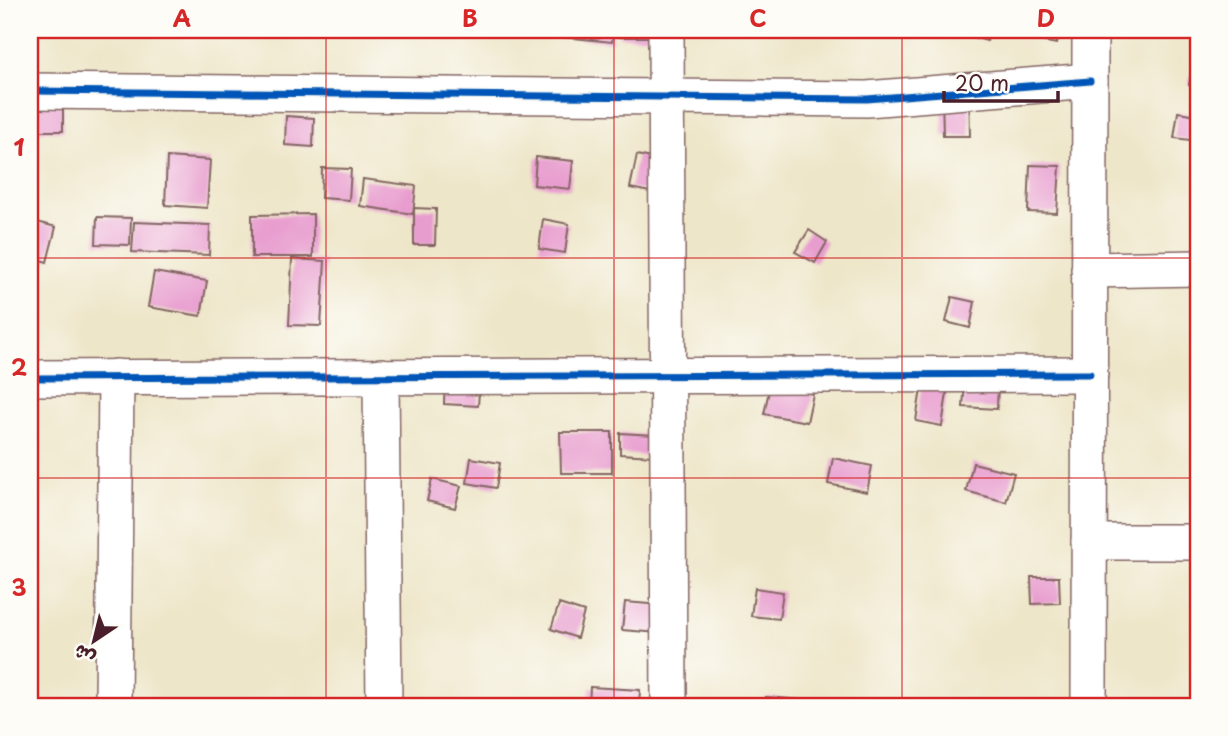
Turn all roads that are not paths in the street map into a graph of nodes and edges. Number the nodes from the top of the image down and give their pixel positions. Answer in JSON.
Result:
{"nodes":[{"id":1,"x":666,"y":30,"type":"edge"},
{"id":2,"x":1090,"y":30,"type":"edge"},
{"id":3,"x":1090,"y":80,"type":"junction"},
{"id":4,"x":30,"y":92,"type":"edge"},
{"id":5,"x":667,"y":97,"type":"junction"},
{"id":6,"x":1198,"y":268,"type":"edge"},
{"id":7,"x":1089,"y":270,"type":"junction"},
{"id":8,"x":668,"y":374,"type":"junction"},
{"id":9,"x":1090,"y":374,"type":"junction"},
{"id":10,"x":381,"y":376,"type":"junction"},
{"id":11,"x":117,"y":377,"type":"junction"},
{"id":12,"x":30,"y":378,"type":"edge"},
{"id":13,"x":1089,"y":542,"type":"junction"},
{"id":14,"x":1198,"y":542,"type":"edge"},
{"id":15,"x":113,"y":706,"type":"edge"},
{"id":16,"x":384,"y":706,"type":"edge"},
{"id":17,"x":669,"y":706,"type":"edge"},
{"id":18,"x":1089,"y":706,"type":"edge"}],
"edges":[{"from":1,"to":5,"type":"street"},
{"from":2,"to":3,"type":"street"},
{"from":3,"to":5,"type":"street"},
{"from":3,"to":7,"type":"street"},
{"from":4,"to":5,"type":"street"},
{"from":5,"to":8,"type":"street"},
{"from":6,"to":7,"type":"street"},
{"from":7,"to":9,"type":"street"},
{"from":8,"to":9,"type":"street"},
{"from":8,"to":10,"type":"street"},
{"from":8,"to":17,"type":"street"},
{"from":9,"to":13,"type":"street"},
{"from":10,"to":11,"type":"street"},
{"from":10,"to":16,"type":"street"},
{"from":11,"to":12,"type":"street"},
{"from":11,"to":15,"type":"street"},
{"from":13,"to":14,"type":"street"},
{"from":13,"to":18,"type":"street"}]}
